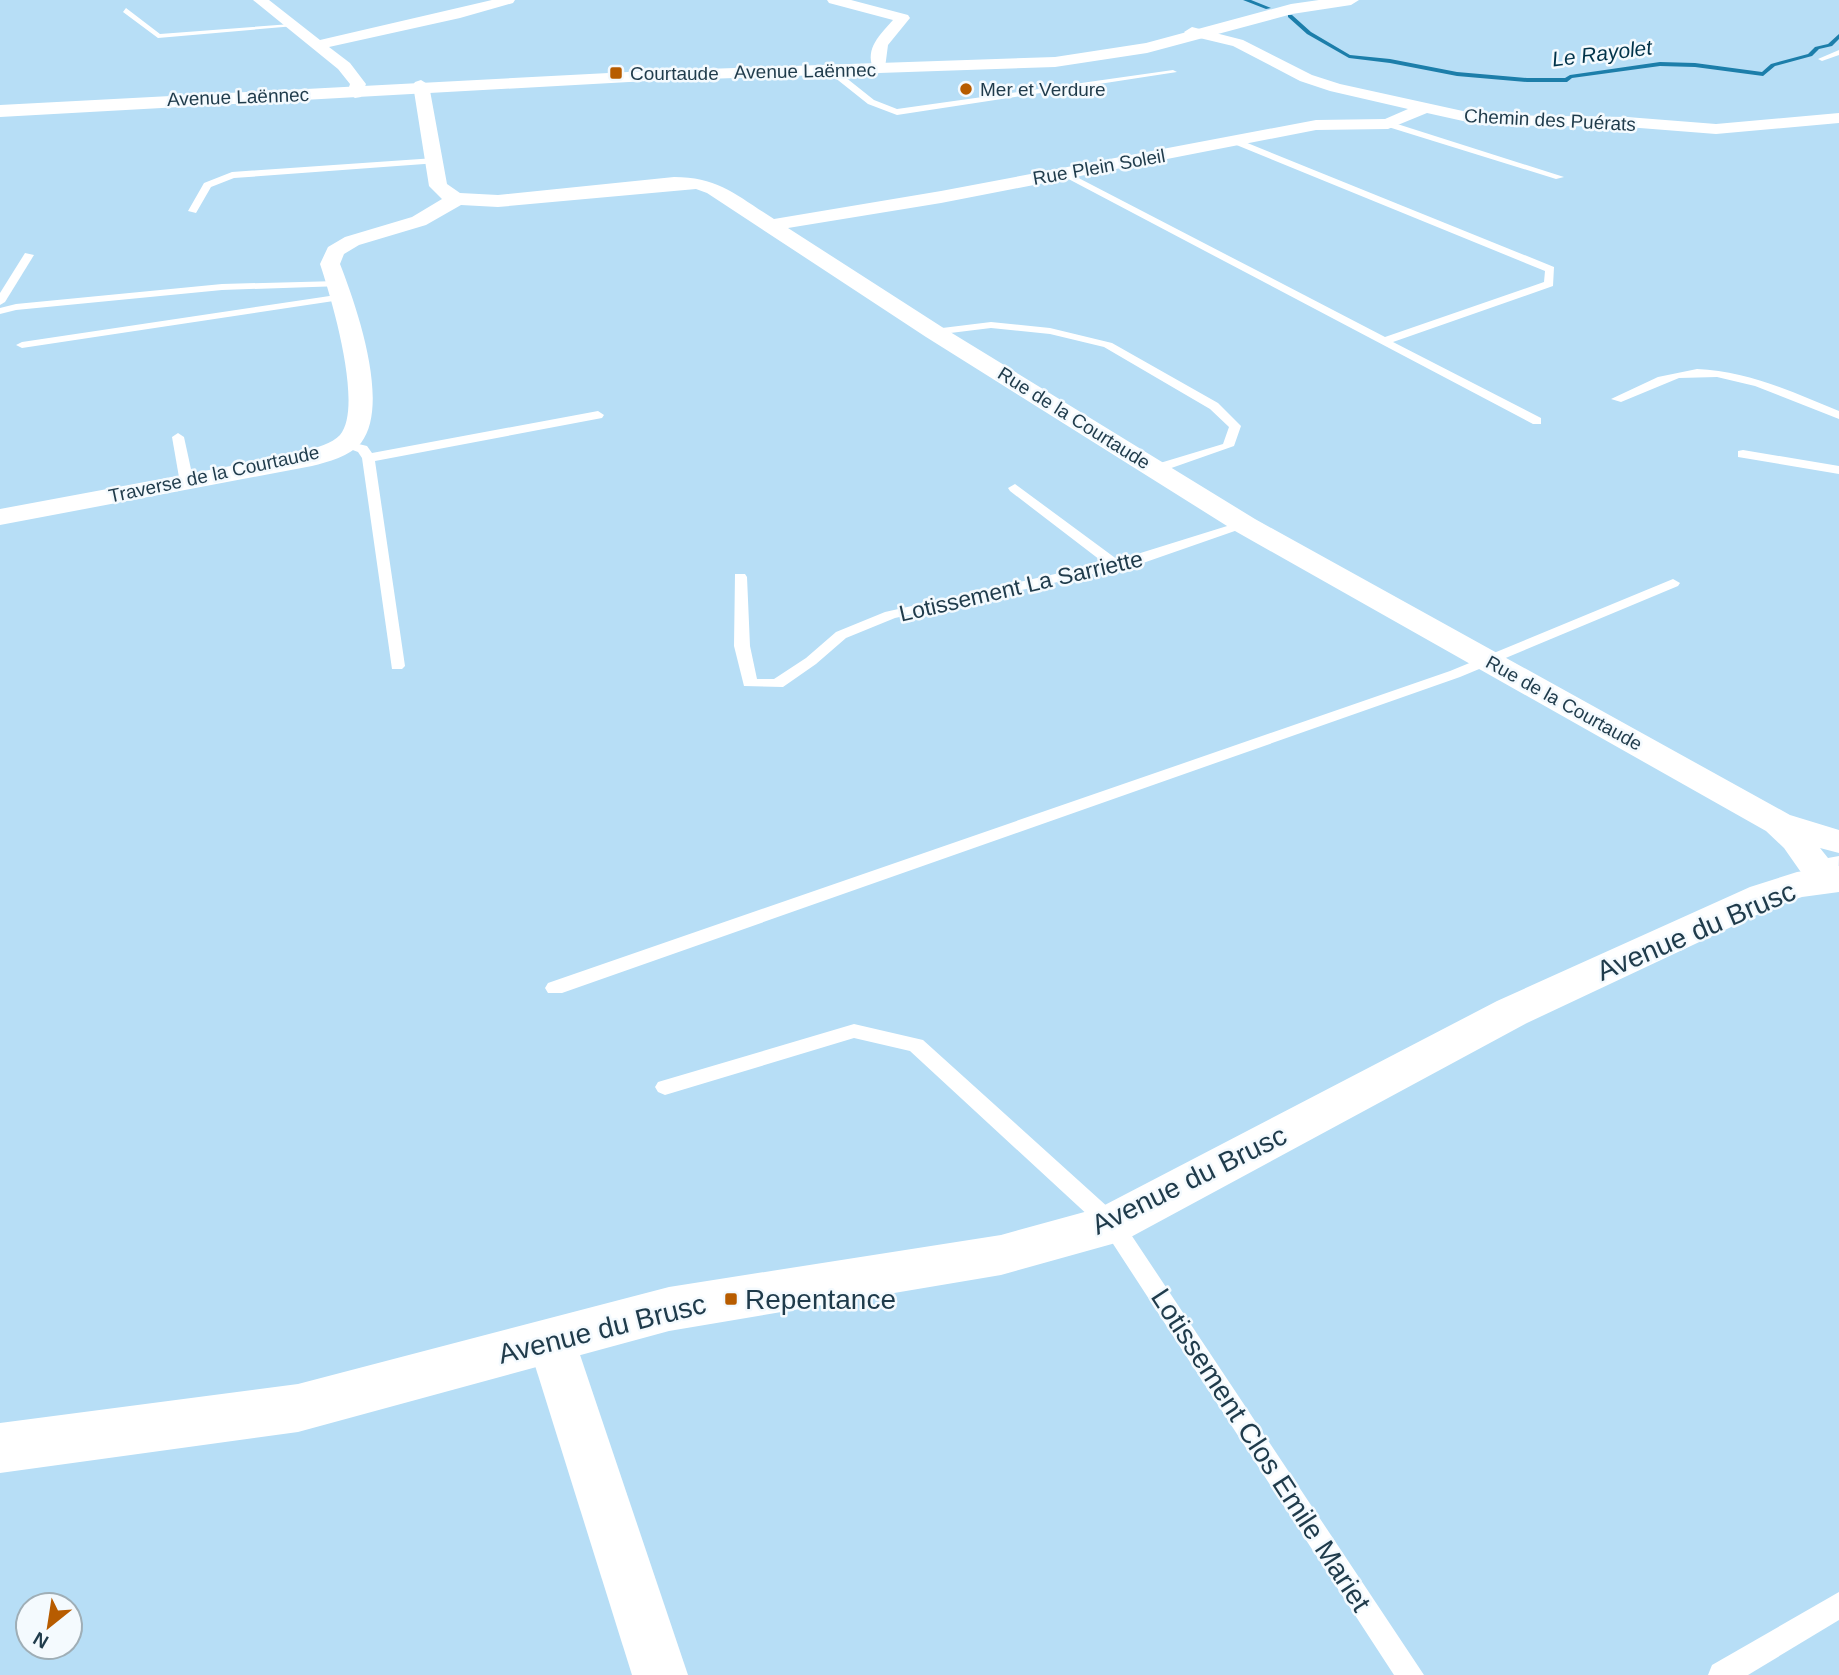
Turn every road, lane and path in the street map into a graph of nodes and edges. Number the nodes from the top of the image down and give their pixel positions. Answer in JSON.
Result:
{"nodes":[{"id":1,"x":260,"y":0,"type":"edge"},
{"id":2,"x":508,"y":0,"type":"edge"},
{"id":3,"x":834,"y":0,"type":"edge"},
{"id":4,"x":1323,"y":0,"type":"edge"},
{"id":5,"x":1351,"y":0,"type":"edge"},
{"id":6,"x":126,"y":10,"type":"dead end"},
{"id":7,"x":291,"y":26,"type":"junction"},
{"id":8,"x":1197,"y":33,"type":"junction"},
{"id":9,"x":316,"y":45,"type":"junction"},
{"id":10,"x":1839,"y":52,"type":"edge"},
{"id":11,"x":1822,"y":59,"type":"dead end"},
{"id":12,"x":880,"y":68,"type":"junction"},
{"id":13,"x":832,"y":71,"type":"junction"},
{"id":14,"x":1173,"y":72,"type":"dead end"},
{"id":15,"x":421,"y":87,"type":"junction"},
{"id":16,"x":356,"y":90,"type":"junction"},
{"id":17,"x":0,"y":109,"type":"edge"},
{"id":18,"x":1423,"y":109,"type":"junction"},
{"id":19,"x":1839,"y":118,"type":"edge"},
{"id":20,"x":1388,"y":124,"type":"junction"},
{"id":21,"x":1237,"y":142,"type":"junction"},
{"id":22,"x":436,"y":161,"type":"junction"},
{"id":23,"x":1064,"y":174,"type":"junction"},
{"id":24,"x":1559,"y":177,"type":"dead end"},
{"id":25,"x":457,"y":199,"type":"junction"},
{"id":26,"x":193,"y":211,"type":"dead end"},
{"id":27,"x":773,"y":225,"type":"junction"},
{"id":28,"x":29,"y":255,"type":"dead end"},
{"id":29,"x":340,"y":291,"type":"junction"},
{"id":30,"x":0,"y":302,"type":"edge"},
{"id":31,"x":0,"y":311,"type":"edge"},
{"id":32,"x":934,"y":332,"type":"junction"},
{"id":33,"x":1384,"y":341,"type":"junction"},
{"id":34,"x":22,"y":345,"type":"dead end"},
{"id":35,"x":1617,"y":398,"type":"dead end"},
{"id":36,"x":598,"y":415,"type":"dead end"},
{"id":37,"x":1839,"y":415,"type":"edge"},
{"id":38,"x":1536,"y":421,"type":"dead end"},
{"id":39,"x":178,"y":437,"type":"dead end"},
{"id":40,"x":346,"y":443,"type":"junction"},
{"id":41,"x":1743,"y":454,"type":"dead end"},
{"id":42,"x":368,"y":458,"type":"junction"},
{"id":43,"x":1155,"y":468,"type":"junction"},
{"id":44,"x":1839,"y":470,"type":"edge"},
{"id":45,"x":187,"y":483,"type":"junction"},
{"id":46,"x":1015,"y":488,"type":"dead end"},
{"id":47,"x":0,"y":517,"type":"edge"},
{"id":48,"x":1245,"y":525,"type":"junction"},
{"id":49,"x":1116,"y":565,"type":"junction"},
{"id":50,"x":740,"y":578,"type":"dead end"},
{"id":51,"x":1673,"y":583,"type":"dead end"},
{"id":52,"x":1487,"y":661,"type":"junction"},
{"id":53,"x":397,"y":666,"type":"dead end"},
{"id":54,"x":1836,"y":859,"type":"edge"},
{"id":55,"x":555,"y":988,"type":"dead end"},
{"id":56,"x":665,"y":1087,"type":"dead end"},
{"id":57,"x":1112,"y":1224,"type":"junction"},
{"id":58,"x":551,"y":1340,"type":"junction"},
{"id":59,"x":0,"y":1448,"type":"edge"},
{"id":60,"x":1839,"y":1605,"type":"edge"},
{"id":61,"x":660,"y":1675,"type":"edge"},
{"id":62,"x":1410,"y":1675,"type":"edge"},
{"id":63,"x":1722,"y":1675,"type":"edge"}],
"edges":[{"from":1,"to":7,"type":"street"},
{"from":2,"to":9,"type":"street"},
{"from":3,"to":12,"type":"street"},
{"from":4,"to":8,"type":"main road","name":"Avenue Laënnec"},
{"from":5,"to":8,"type":"main road","name":"Avenue Laënnec"},
{"from":6,"to":7,"type":"lane"},
{"from":7,"to":9,"type":"street"},
{"from":8,"to":12,"type":"main road","name":"Avenue Laënnec"},
{"from":8,"to":18,"type":"street","name":"Chemin des Puérats"},
{"from":9,"to":16,"type":"street"},
{"from":10,"to":11,"type":"lane"},
{"from":12,"to":13,"type":"main road","name":"Avenue Laënnec"},
{"from":12,"to":15,"type":"main road","name":"Avenue Laënnec"},
{"from":13,"to":14,"type":"lane"},
{"from":13,"to":15,"type":"main road","name":"Avenue Laënnec"},
{"from":15,"to":16,"type":"main road","name":"Avenue Laënnec"},
{"from":15,"to":22,"type":"street"},
{"from":16,"to":17,"type":"main road","name":"Avenue Laënnec"},
{"from":18,"to":19,"type":"street","name":"Chemin des Puérats"},
{"from":18,"to":20,"type":"street","name":"Rue Plein Soleil"},
{"from":20,"to":21,"type":"street","name":"Rue Plein Soleil"},
{"from":20,"to":24,"type":"lane"},
{"from":21,"to":23,"type":"street","name":"Rue Plein Soleil"},
{"from":21,"to":33,"type":"lane"},
{"from":22,"to":25,"type":"street"},
{"from":22,"to":26,"type":"lane"},
{"from":23,"to":27,"type":"street","name":"Rue Plein Soleil"},
{"from":23,"to":33,"type":"lane"},
{"from":25,"to":27,"type":"street","name":"Rue de la Courtaude"},
{"from":25,"to":29,"type":"street","name":"Traverse de la Courtaude"},
{"from":27,"to":32,"type":"street","name":"Rue de la Courtaude"},
{"from":28,"to":30,"type":"lane"},
{"from":29,"to":31,"type":"lane"},
{"from":29,"to":34,"type":"lane"},
{"from":29,"to":40,"type":"street","name":"Traverse de la Courtaude"},
{"from":32,"to":43,"type":"street","name":"Rue de la Courtaude"},
{"from":32,"to":43,"type":"lane"},
{"from":33,"to":38,"type":"lane"},
{"from":35,"to":37,"type":"lane"},
{"from":36,"to":42,"type":"lane"},
{"from":39,"to":45,"type":"lane"},
{"from":40,"to":42,"type":"lane"},
{"from":40,"to":45,"type":"street","name":"Traverse de la Courtaude"},
{"from":41,"to":44,"type":"lane"},
{"from":42,"to":53,"type":"lane"},
{"from":43,"to":48,"type":"street","name":"Rue de la Courtaude"},
{"from":45,"to":47,"type":"street","name":"Traverse de la Courtaude"},
{"from":46,"to":49,"type":"lane"},
{"from":48,"to":49,"type":"lane","name":"Lotissement La Sarriette"},
{"from":48,"to":52,"type":"street","name":"Rue de la Courtaude"},
{"from":49,"to":50,"type":"lane","name":"Lotissement La Sarriette"},
{"from":51,"to":52,"type":"lane"},
{"from":52,"to":54,"type":"street","name":"Rue de la Courtaude"},
{"from":52,"to":55,"type":"lane"},
{"from":54,"to":57,"type":"main road","name":"Avenue du Brusc"},
{"from":56,"to":57,"type":"lane","name":"Lotissement Clos Emile Mariet"},
{"from":57,"to":58,"type":"main road","name":"Avenue du Brusc"},
{"from":57,"to":62,"type":"lane","name":"Lotissement Clos Emile Mariet"},
{"from":58,"to":59,"type":"main road","name":"Avenue du Brusc"},
{"from":58,"to":61,"type":"street"},
{"from":60,"to":63,"type":"lane"}]}
